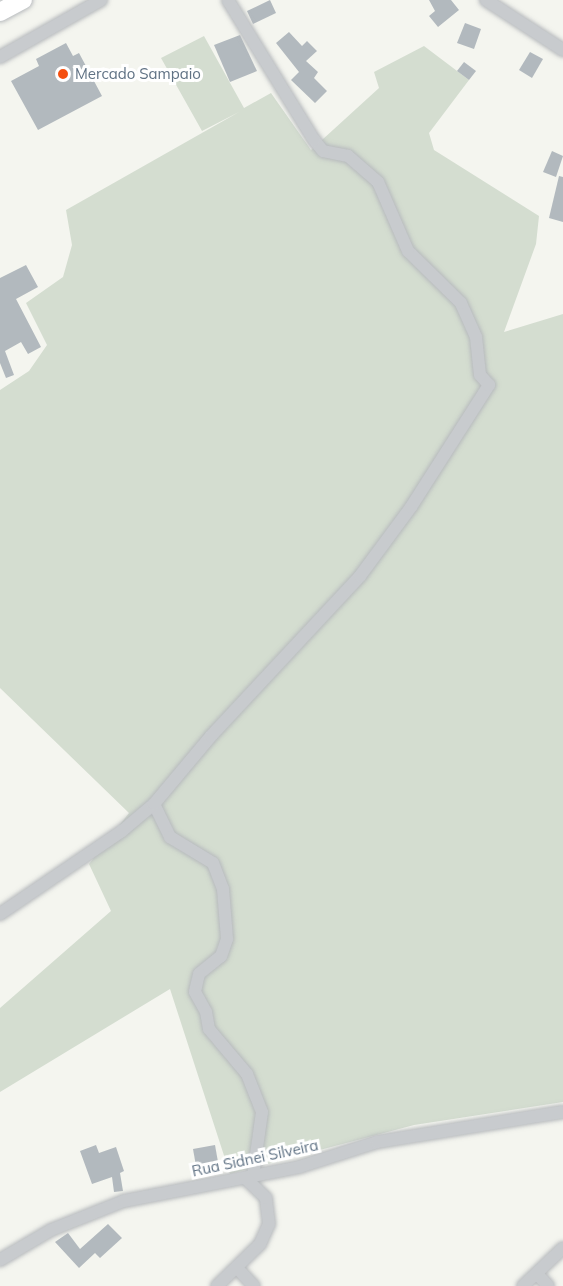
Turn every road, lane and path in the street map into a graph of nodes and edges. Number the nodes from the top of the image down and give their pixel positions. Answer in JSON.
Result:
{"nodes":[{"id":1,"x":23,"y":0,"type":"edge"},
{"id":2,"x":101,"y":0,"type":"edge"},
{"id":3,"x":228,"y":0,"type":"edge"},
{"id":4,"x":486,"y":0,"type":"edge"},
{"id":5,"x":0,"y":12,"type":"edge"},
{"id":6,"x":563,"y":50,"type":"edge"},
{"id":7,"x":0,"y":57,"type":"edge"},
{"id":8,"x":154,"y":804,"type":"junction"},
{"id":9,"x":0,"y":914,"type":"edge"},
{"id":10,"x":563,"y":1112,"type":"edge"},
{"id":11,"x":249,"y":1177,"type":"junction"},
{"id":12,"x":563,"y":1248,"type":"edge"},
{"id":13,"x":0,"y":1260,"type":"edge"},
{"id":14,"x":237,"y":1269,"type":"junction"},
{"id":15,"x":537,"y":1274,"type":"junction"},
{"id":16,"x":217,"y":1286,"type":"edge"},
{"id":17,"x":254,"y":1286,"type":"edge"},
{"id":18,"x":523,"y":1286,"type":"edge"},
{"id":19,"x":548,"y":1286,"type":"edge"}],
"edges":[{"from":1,"to":5,"type":"highway"},
{"from":2,"to":7,"type":"street"},
{"from":3,"to":8,"type":"street"},
{"from":4,"to":6,"type":"street"},
{"from":8,"to":9,"type":"street"},
{"from":8,"to":11,"type":"street"},
{"from":10,"to":11,"type":"street","name":"Rua Sidnei Silveira"},
{"from":11,"to":13,"type":"street","name":"Rua Sidnei Silveira"},
{"from":11,"to":14,"type":"street"},
{"from":12,"to":15,"type":"street"},
{"from":14,"to":16,"type":"street"},
{"from":14,"to":17,"type":"street"},
{"from":15,"to":18,"type":"street"},
{"from":15,"to":19,"type":"street"}]}
